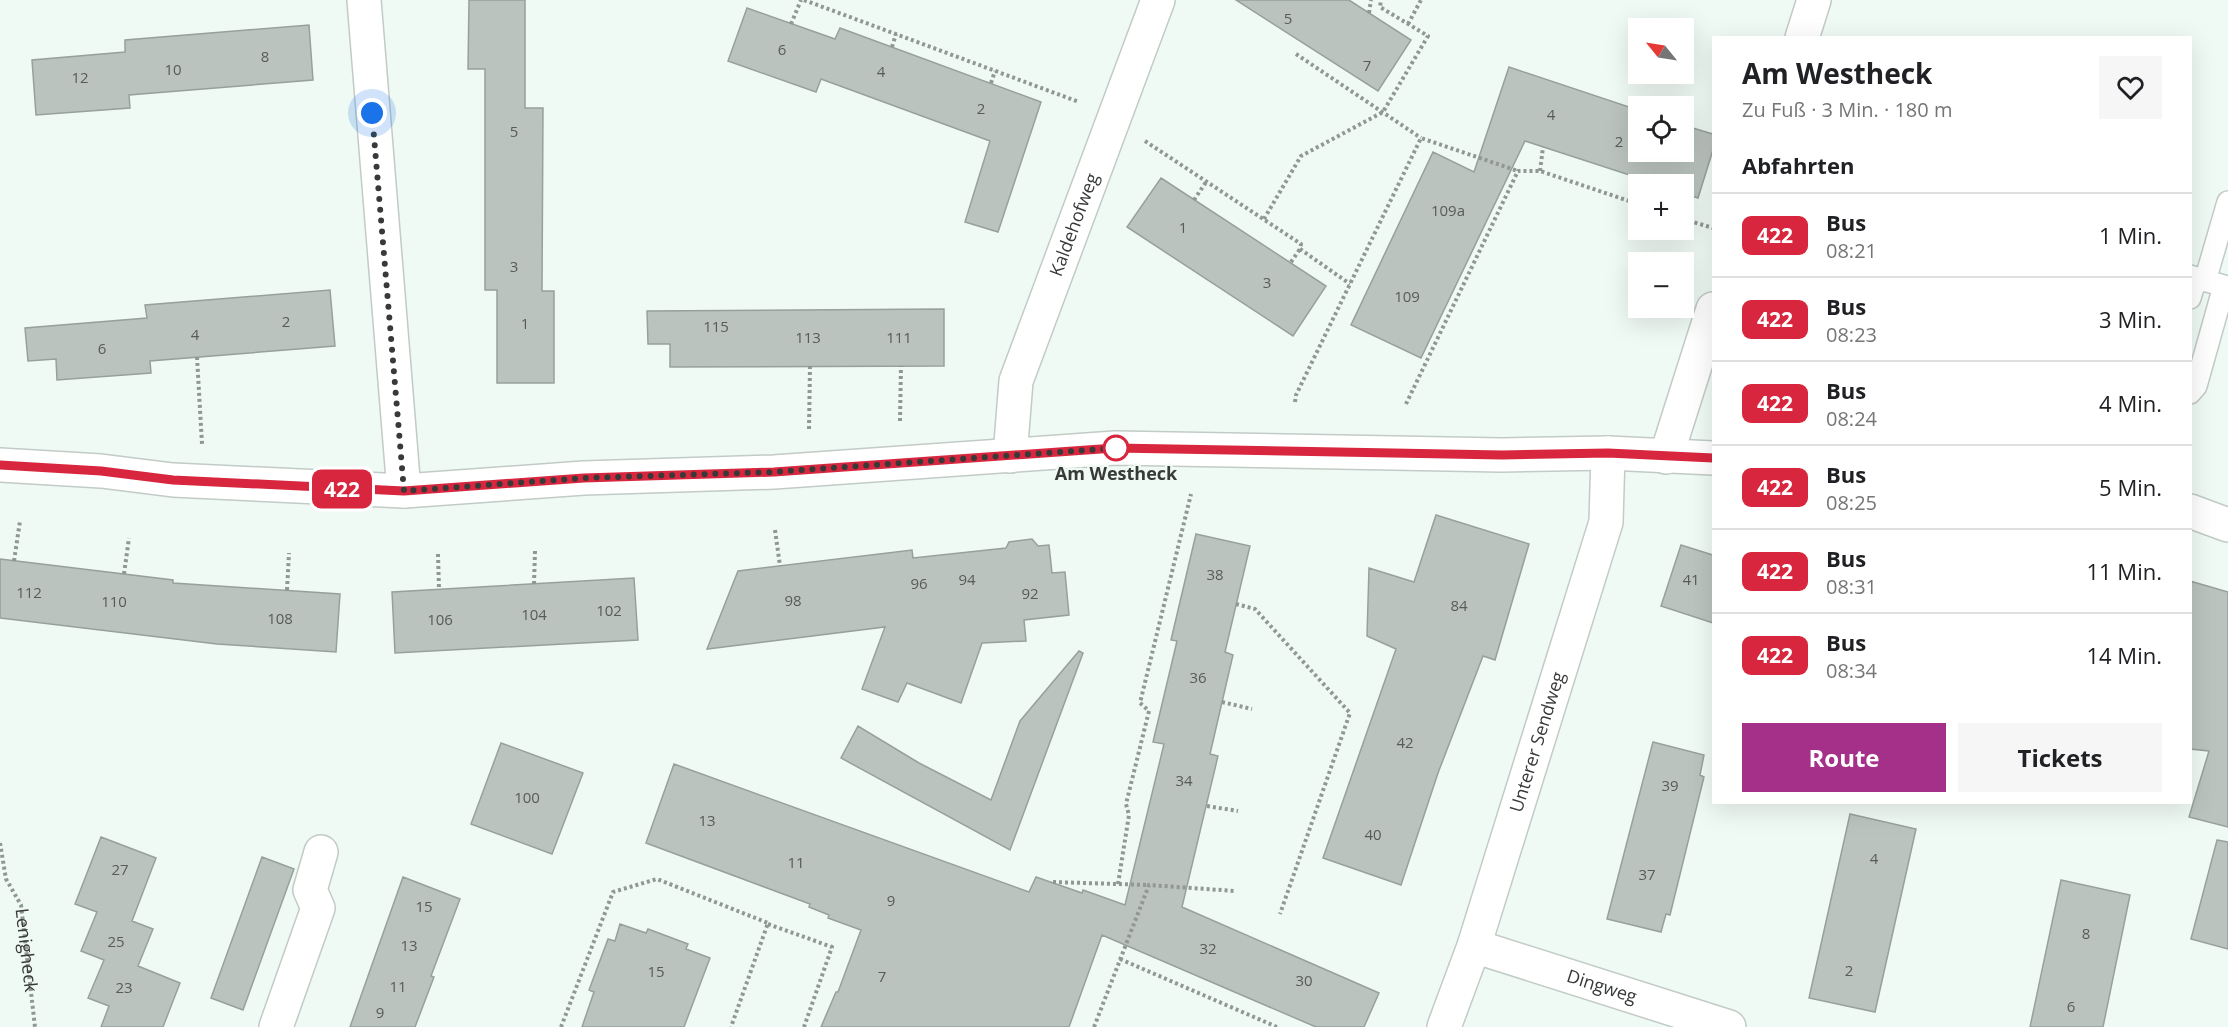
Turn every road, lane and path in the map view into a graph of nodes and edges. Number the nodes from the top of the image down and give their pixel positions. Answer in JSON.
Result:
{"nodes":[{"id":1,"x":364,"y":0,"type":"edge"},
{"id":2,"x":802,"y":0,"type":"edge"},
{"id":3,"x":1158,"y":0,"type":"edge"},
{"id":4,"x":1371,"y":0,"type":"edge"},
{"id":5,"x":1381,"y":0,"type":"edge"},
{"id":6,"x":1421,"y":0,"type":"edge"},
{"id":7,"x":1814,"y":0,"type":"edge"},
{"id":8,"x":1369,"y":13,"type":"dead end"},
{"id":9,"x":791,"y":24,"type":"dead end"},
{"id":10,"x":1408,"y":24,"type":"junction"},
{"id":11,"x":896,"y":34,"type":"junction"},
{"id":12,"x":1803,"y":36,"type":"edge"},
{"id":13,"x":892,"y":47,"type":"dead end"},
{"id":14,"x":1296,"y":54,"type":"dead end"},
{"id":15,"x":995,"y":71,"type":"junction"},
{"id":16,"x":991,"y":83,"type":"dead end"},
{"id":17,"x":1383,"y":112,"type":"junction"},
{"id":18,"x":1115,"y":118,"type":"junction"},
{"id":19,"x":1421,"y":138,"type":"junction"},
{"id":20,"x":1543,"y":147,"type":"dead end"},
{"id":21,"x":1518,"y":171,"type":"junction"},
{"id":22,"x":1540,"y":171,"type":"junction"},
{"id":23,"x":1206,"y":182,"type":"junction"},
{"id":24,"x":1194,"y":200,"type":"dead end"},
{"id":25,"x":1628,"y":200,"type":"edge"},
{"id":26,"x":2228,"y":202,"type":"edge"},
{"id":27,"x":1264,"y":219,"type":"junction"},
{"id":28,"x":1694,"y":222,"type":"edge"},
{"id":29,"x":1712,"y":228,"type":"edge"},
{"id":30,"x":1299,"y":249,"type":"junction"},
{"id":31,"x":1291,"y":262,"type":"dead end"},
{"id":32,"x":2197,"y":278,"type":"edge"},
{"id":33,"x":1350,"y":284,"type":"junction"},
{"id":34,"x":2192,"y":292,"type":"edge"},
{"id":35,"x":1712,"y":312,"type":"edge"},
{"id":36,"x":197,"y":357,"type":"dead end"},
{"id":37,"x":810,"y":366,"type":"dead end"},
{"id":38,"x":901,"y":366,"type":"dead end"},
{"id":39,"x":2192,"y":391,"type":"edge"},
{"id":40,"x":1295,"y":402,"type":"dead end"},
{"id":41,"x":1406,"y":404,"type":"dead end"},
{"id":42,"x":900,"y":421,"type":"dead end"},
{"id":43,"x":809,"y":429,"type":"dead end"},
{"id":44,"x":0,"y":441,"type":"edge"},
{"id":45,"x":202,"y":447,"type":"dead end"},
{"id":46,"x":1608,"y":453,"type":"junction"},
{"id":47,"x":1010,"y":456,"type":"junction"},
{"id":48,"x":1666,"y":457,"type":"junction"},
{"id":49,"x":1712,"y":458,"type":"edge"},
{"id":50,"x":0,"y":465,"type":"edge"},
{"id":51,"x":40,"y":468,"type":"junction"},
{"id":52,"x":0,"y":486,"type":"edge"},
{"id":53,"x":404,"y":491,"type":"junction"},
{"id":54,"x":1191,"y":494,"type":"dead end"},
{"id":55,"x":2192,"y":513,"type":"edge"},
{"id":56,"x":20,"y":521,"type":"dead end"},
{"id":57,"x":2228,"y":525,"type":"edge"},
{"id":58,"x":775,"y":530,"type":"dead end"},
{"id":59,"x":129,"y":538,"type":"dead end"},
{"id":60,"x":535,"y":551,"type":"dead end"},
{"id":61,"x":289,"y":553,"type":"dead end"},
{"id":62,"x":438,"y":554,"type":"dead end"},
{"id":63,"x":14,"y":561,"type":"dead end"},
{"id":64,"x":780,"y":566,"type":"dead end"},
{"id":65,"x":124,"y":574,"type":"dead end"},
{"id":66,"x":534,"y":584,"type":"dead end"},
{"id":67,"x":440,"y":589,"type":"dead end"},
{"id":68,"x":287,"y":590,"type":"dead end"},
{"id":69,"x":1236,"y":604,"type":"dead end"},
{"id":70,"x":1222,"y":702,"type":"dead end"},
{"id":71,"x":1252,"y":709,"type":"dead end"},
{"id":72,"x":1207,"y":806,"type":"dead end"},
{"id":73,"x":1238,"y":811,"type":"dead end"},
{"id":74,"x":0,"y":843,"type":"edge"},
{"id":75,"x":321,"y":852,"type":"dead end"},
{"id":76,"x":1053,"y":882,"type":"dead end"},
{"id":77,"x":1118,"y":884,"type":"junction"},
{"id":78,"x":1149,"y":885,"type":"junction"},
{"id":79,"x":1235,"y":891,"type":"dead end"},
{"id":80,"x":1280,"y":914,"type":"dead end"},
{"id":81,"x":768,"y":923,"type":"junction"},
{"id":82,"x":1474,"y":946,"type":"junction"},
{"id":83,"x":1120,"y":959,"type":"junction"},
{"id":84,"x":34,"y":1027,"type":"edge"},
{"id":85,"x":276,"y":1027,"type":"edge"},
{"id":86,"x":561,"y":1027,"type":"edge"},
{"id":87,"x":731,"y":1027,"type":"edge"},
{"id":88,"x":804,"y":1027,"type":"edge"},
{"id":89,"x":1094,"y":1027,"type":"edge"},
{"id":90,"x":1276,"y":1027,"type":"edge"},
{"id":91,"x":1444,"y":1027,"type":"edge"},
{"id":92,"x":1729,"y":1027,"type":"edge"}],
"edges":[{"from":1,"to":53,"type":"street"},
{"from":2,"to":9,"type":"path"},
{"from":2,"to":11,"type":"path"},
{"from":3,"to":18,"type":"street","name":"Kaldehofweg"},
{"from":4,"to":8,"type":"path"},
{"from":5,"to":10,"type":"path"},
{"from":6,"to":10,"type":"path"},
{"from":7,"to":12,"type":"street"},
{"from":10,"to":17,"type":"path"},
{"from":11,"to":13,"type":"path"},
{"from":11,"to":15,"type":"path"},
{"from":14,"to":17,"type":"path"},
{"from":15,"to":16,"type":"path"},
{"from":15,"to":18,"type":"path"},
{"from":17,"to":19,"type":"path"},
{"from":17,"to":27,"type":"path"},
{"from":18,"to":23,"type":"path"},
{"from":18,"to":47,"type":"street","name":"Kaldehofweg"},
{"from":19,"to":21,"type":"path"},
{"from":19,"to":33,"type":"path"},
{"from":20,"to":22,"type":"path"},
{"from":21,"to":22,"type":"path"},
{"from":21,"to":41,"type":"path"},
{"from":22,"to":25,"type":"path"},
{"from":23,"to":24,"type":"path"},
{"from":23,"to":27,"type":"path"},
{"from":26,"to":32,"type":"lane"},
{"from":27,"to":30,"type":"path"},
{"from":28,"to":29,"type":"path"},
{"from":30,"to":31,"type":"path"},
{"from":30,"to":33,"type":"path"},
{"from":32,"to":34,"type":"lane"},
{"from":32,"to":39,"type":"lane"},
{"from":33,"to":40,"type":"path"},
{"from":35,"to":48,"type":"street"},
{"from":36,"to":45,"type":"path"},
{"from":37,"to":43,"type":"path"},
{"from":38,"to":42,"type":"path"},
{"from":44,"to":51,"type":"street"},
{"from":46,"to":47,"type":"street"},
{"from":46,"to":48,"type":"street"},
{"from":46,"to":82,"type":"street","name":"Unterer Sendweg"},
{"from":47,"to":53,"type":"street"},
{"from":48,"to":49,"type":"street"},
{"from":50,"to":51,"type":"street"},
{"from":51,"to":52,"type":"street"},
{"from":51,"to":53,"type":"street"},
{"from":54,"to":77,"type":"path"},
{"from":55,"to":57,"type":"street"},
{"from":56,"to":63,"type":"path"},
{"from":58,"to":64,"type":"path"},
{"from":59,"to":65,"type":"path"},
{"from":60,"to":66,"type":"path"},
{"from":61,"to":68,"type":"path"},
{"from":62,"to":67,"type":"path"},
{"from":69,"to":80,"type":"path"},
{"from":70,"to":71,"type":"path"},
{"from":72,"to":73,"type":"path"},
{"from":74,"to":84,"type":"path","name":"Lenigheck"},
{"from":75,"to":85,"type":"street"},
{"from":76,"to":77,"type":"path"},
{"from":77,"to":78,"type":"path"},
{"from":78,"to":79,"type":"path"},
{"from":78,"to":83,"type":"path"},
{"from":81,"to":86,"type":"path"},
{"from":81,"to":87,"type":"path"},
{"from":81,"to":88,"type":"path"},
{"from":82,"to":91,"type":"street","name":"Unterer Sendweg"},
{"from":82,"to":92,"type":"street","name":"Dingweg"},
{"from":83,"to":89,"type":"path"},
{"from":83,"to":90,"type":"path"}]}
